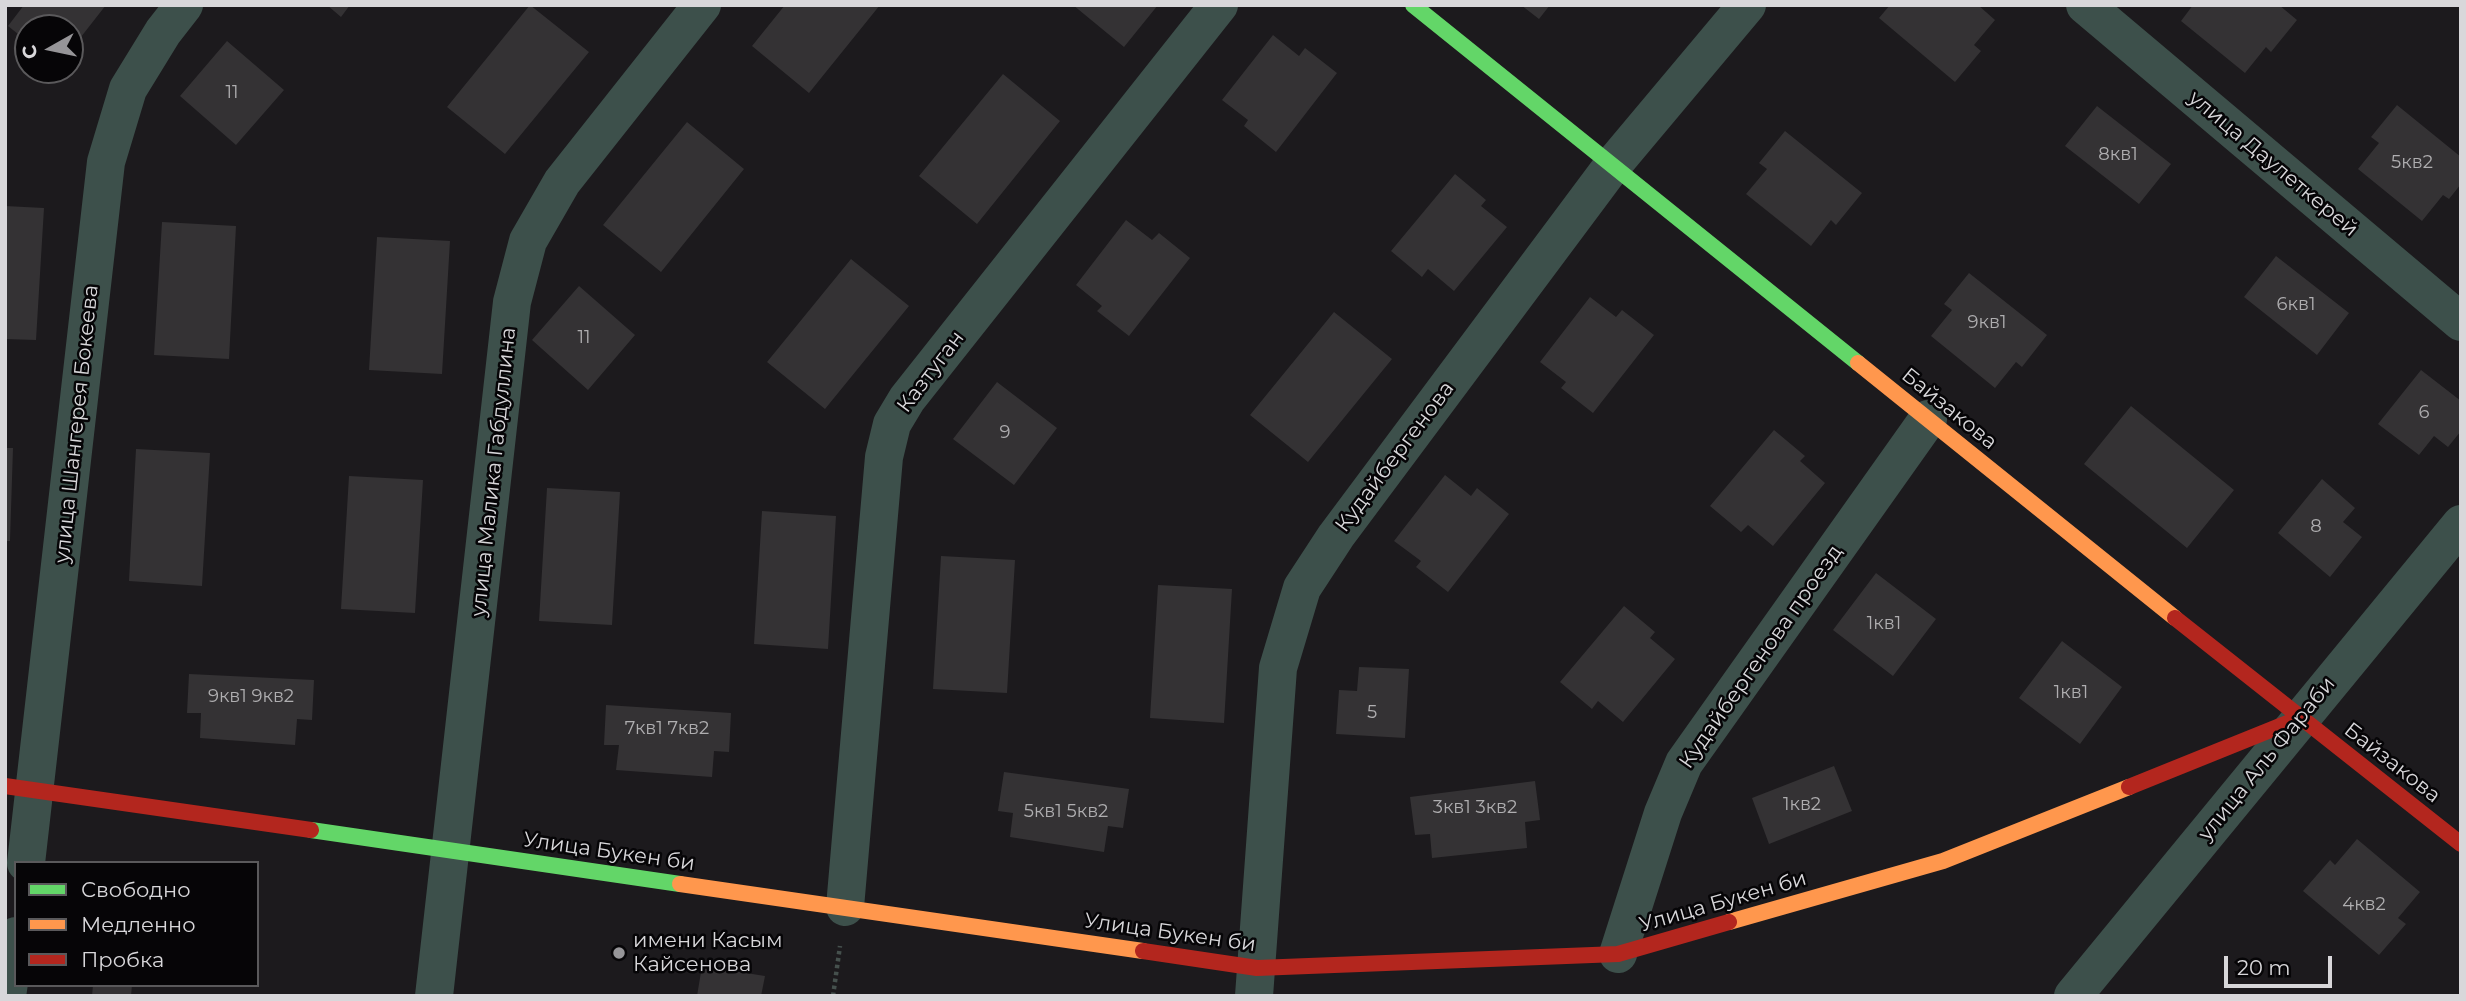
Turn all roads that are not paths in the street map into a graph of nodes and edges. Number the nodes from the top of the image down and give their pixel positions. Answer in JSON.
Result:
{"nodes":[{"id":1,"x":184,"y":5,"type":"edge"},
{"id":2,"x":702,"y":5,"type":"edge"},
{"id":3,"x":1219,"y":5,"type":"edge"},
{"id":4,"x":1413,"y":5,"type":"edge"},
{"id":5,"x":1747,"y":5,"type":"edge"},
{"id":6,"x":2085,"y":5,"type":"edge"},
{"id":7,"x":1612,"y":166,"type":"junction"},
{"id":8,"x":2461,"y":322,"type":"edge"},
{"id":9,"x":1928,"y":419,"type":"junction"},
{"id":10,"x":2461,"y":524,"type":"edge"},
{"id":11,"x":2300,"y":718,"type":"junction"},
{"id":12,"x":21,"y":788,"type":"edge"},
{"id":13,"x":2461,"y":844,"type":"edge"},
{"id":14,"x":453,"y":851,"type":"junction"},
{"id":15,"x":26,"y":861,"type":"edge"},
{"id":16,"x":845,"y":906,"type":"junction"},
{"id":17,"x":14,"y":949,"type":"edge"},
{"id":18,"x":1618,"y":954,"type":"junction"},
{"id":19,"x":1255,"y":982,"type":"edge"},
{"id":20,"x":7,"y":996,"type":"edge"},
{"id":21,"x":435,"y":996,"type":"edge"},
{"id":22,"x":2073,"y":996,"type":"edge"}],
"edges":[{"from":1,"to":12,"type":"street","name":"улица Шангерея Бокеева"},
{"from":2,"to":14,"type":"street","name":"улица Малика Габдуллина"},
{"from":3,"to":16,"type":"street","name":"Казтуган"},
{"from":4,"to":7,"type":"street","name":"Байзакова"},
{"from":5,"to":7,"type":"street","name":"Кудайбергенова"},
{"from":6,"to":8,"type":"street","name":"улица Даулеткерей"},
{"from":7,"to":9,"type":"street","name":"Байзакова"},
{"from":7,"to":19,"type":"street","name":"Кудайбергенова"},
{"from":9,"to":11,"type":"street","name":"Байзакова"},
{"from":9,"to":18,"type":"street","name":"Кудайбергенова проезд"},
{"from":10,"to":11,"type":"street","name":"улица Аль Фараби"},
{"from":11,"to":13,"type":"street","name":"Байзакова"},
{"from":11,"to":18,"type":"street","name":"Улица Букен би"},
{"from":11,"to":22,"type":"street","name":"улица Аль Фараби"},
{"from":12,"to":14,"type":"street","name":"Улица Букен би"},
{"from":12,"to":15,"type":"street","name":"улица Шангерея Бокеева"},
{"from":14,"to":16,"type":"street","name":"Улица Букен би"},
{"from":14,"to":21,"type":"street","name":"улица Малика Габдуллина"},
{"from":16,"to":19,"type":"street","name":"Улица Букен би"},
{"from":17,"to":20,"type":"street"},
{"from":18,"to":19,"type":"street","name":"Улица Букен би"}]}
